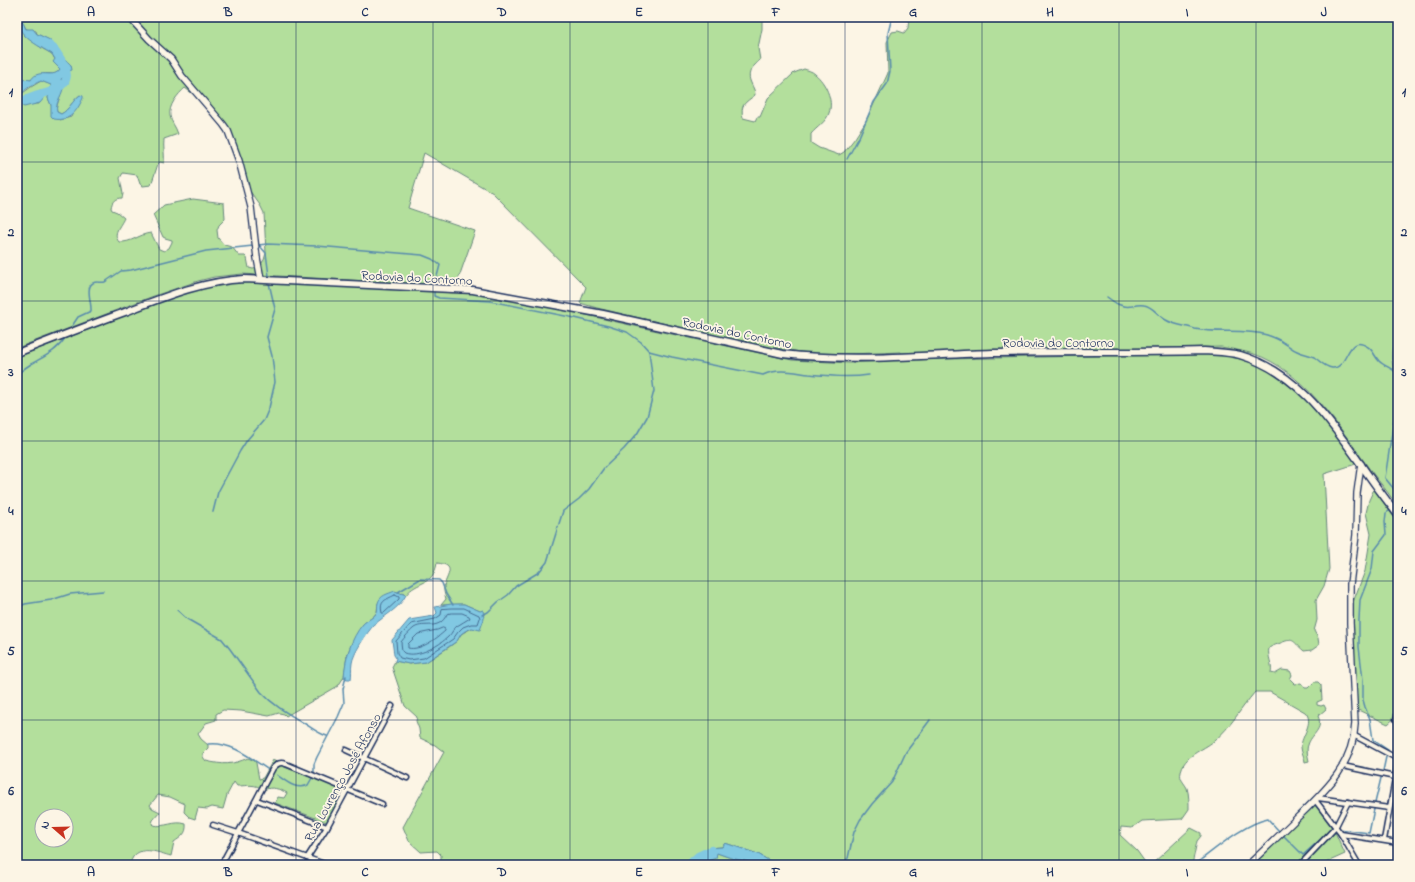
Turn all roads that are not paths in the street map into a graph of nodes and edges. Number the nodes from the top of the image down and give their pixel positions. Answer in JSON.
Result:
{"nodes":[{"id":1,"x":129,"y":17,"type":"edge"},
{"id":2,"x":261,"y":279,"type":"junction"},
{"id":3,"x":17,"y":353,"type":"edge"},
{"id":4,"x":1360,"y":464,"type":"junction"},
{"id":5,"x":1398,"y":516,"type":"edge"},
{"id":6,"x":392,"y":706,"type":"dead end"},
{"id":7,"x":1398,"y":712,"type":"edge"},
{"id":8,"x":1398,"y":722,"type":"edge"},
{"id":9,"x":1355,"y":736,"type":"junction"},
{"id":10,"x":346,"y":750,"type":"dead end"},
{"id":11,"x":364,"y":758,"type":"junction"},
{"id":12,"x":1398,"y":759,"type":"edge"},
{"id":13,"x":1398,"y":763,"type":"edge"},
{"id":14,"x":1343,"y":766,"type":"junction"},
{"id":15,"x":1395,"y":777,"type":"junction"},
{"id":16,"x":407,"y":778,"type":"dead end"},
{"id":17,"x":346,"y":790,"type":"junction"},
{"id":18,"x":1316,"y":799,"type":"junction"},
{"id":19,"x":257,"y":800,"type":"junction"},
{"id":20,"x":1348,"y":802,"type":"junction"},
{"id":21,"x":382,"y":804,"type":"dead end"},
{"id":22,"x":1389,"y":808,"type":"junction"},
{"id":23,"x":213,"y":825,"type":"dead end"},
{"id":24,"x":327,"y":827,"type":"junction"},
{"id":25,"x":1335,"y":828,"type":"junction"},
{"id":26,"x":238,"y":833,"type":"junction"},
{"id":27,"x":1341,"y":834,"type":"junction"},
{"id":28,"x":1384,"y":840,"type":"junction"},
{"id":29,"x":1398,"y":843,"type":"edge"},
{"id":30,"x":307,"y":858,"type":"junction"},
{"id":31,"x":221,"y":865,"type":"edge"},
{"id":32,"x":327,"y":865,"type":"edge"},
{"id":33,"x":1248,"y":865,"type":"edge"},
{"id":34,"x":1300,"y":865,"type":"edge"},
{"id":35,"x":1359,"y":865,"type":"edge"}],
"edges":[{"from":1,"to":2,"type":"street"},
{"from":2,"to":3,"type":"main road","name":"Rodovia do Contorno"},
{"from":2,"to":4,"type":"main road","name":"Rodovia do Contorno"},
{"from":4,"to":5,"type":"main road","name":"Rodovia do Contorno"},
{"from":4,"to":9,"type":"street"},
{"from":6,"to":11,"type":"street","name":"Rua Lourenço José Afonso"},
{"from":7,"to":8,"type":"street"},
{"from":9,"to":12,"type":"street"},
{"from":9,"to":14,"type":"street"},
{"from":10,"to":11,"type":"street"},
{"from":11,"to":16,"type":"street"},
{"from":11,"to":17,"type":"street","name":"Rua Lourenço José Afonso"},
{"from":13,"to":15,"type":"street"},
{"from":14,"to":15,"type":"street"},
{"from":14,"to":18,"type":"street"},
{"from":15,"to":22,"type":"street"},
{"from":17,"to":19,"type":"street"},
{"from":17,"to":21,"type":"street"},
{"from":17,"to":24,"type":"street","name":"Rua Lourenço José Afonso"},
{"from":18,"to":20,"type":"street"},
{"from":18,"to":25,"type":"street"},
{"from":18,"to":33,"type":"street"},
{"from":19,"to":24,"type":"street"},
{"from":19,"to":26,"type":"street"},
{"from":20,"to":22,"type":"street"},
{"from":20,"to":25,"type":"street"},
{"from":22,"to":28,"type":"street"},
{"from":23,"to":26,"type":"street"},
{"from":24,"to":30,"type":"street","name":"Rua Lourenço José Afonso"},
{"from":25,"to":27,"type":"street"},
{"from":25,"to":34,"type":"street"},
{"from":26,"to":30,"type":"street"},
{"from":26,"to":31,"type":"street"},
{"from":27,"to":28,"type":"street"},
{"from":27,"to":35,"type":"street"},
{"from":28,"to":29,"type":"street"},
{"from":30,"to":32,"type":"street"}]}
